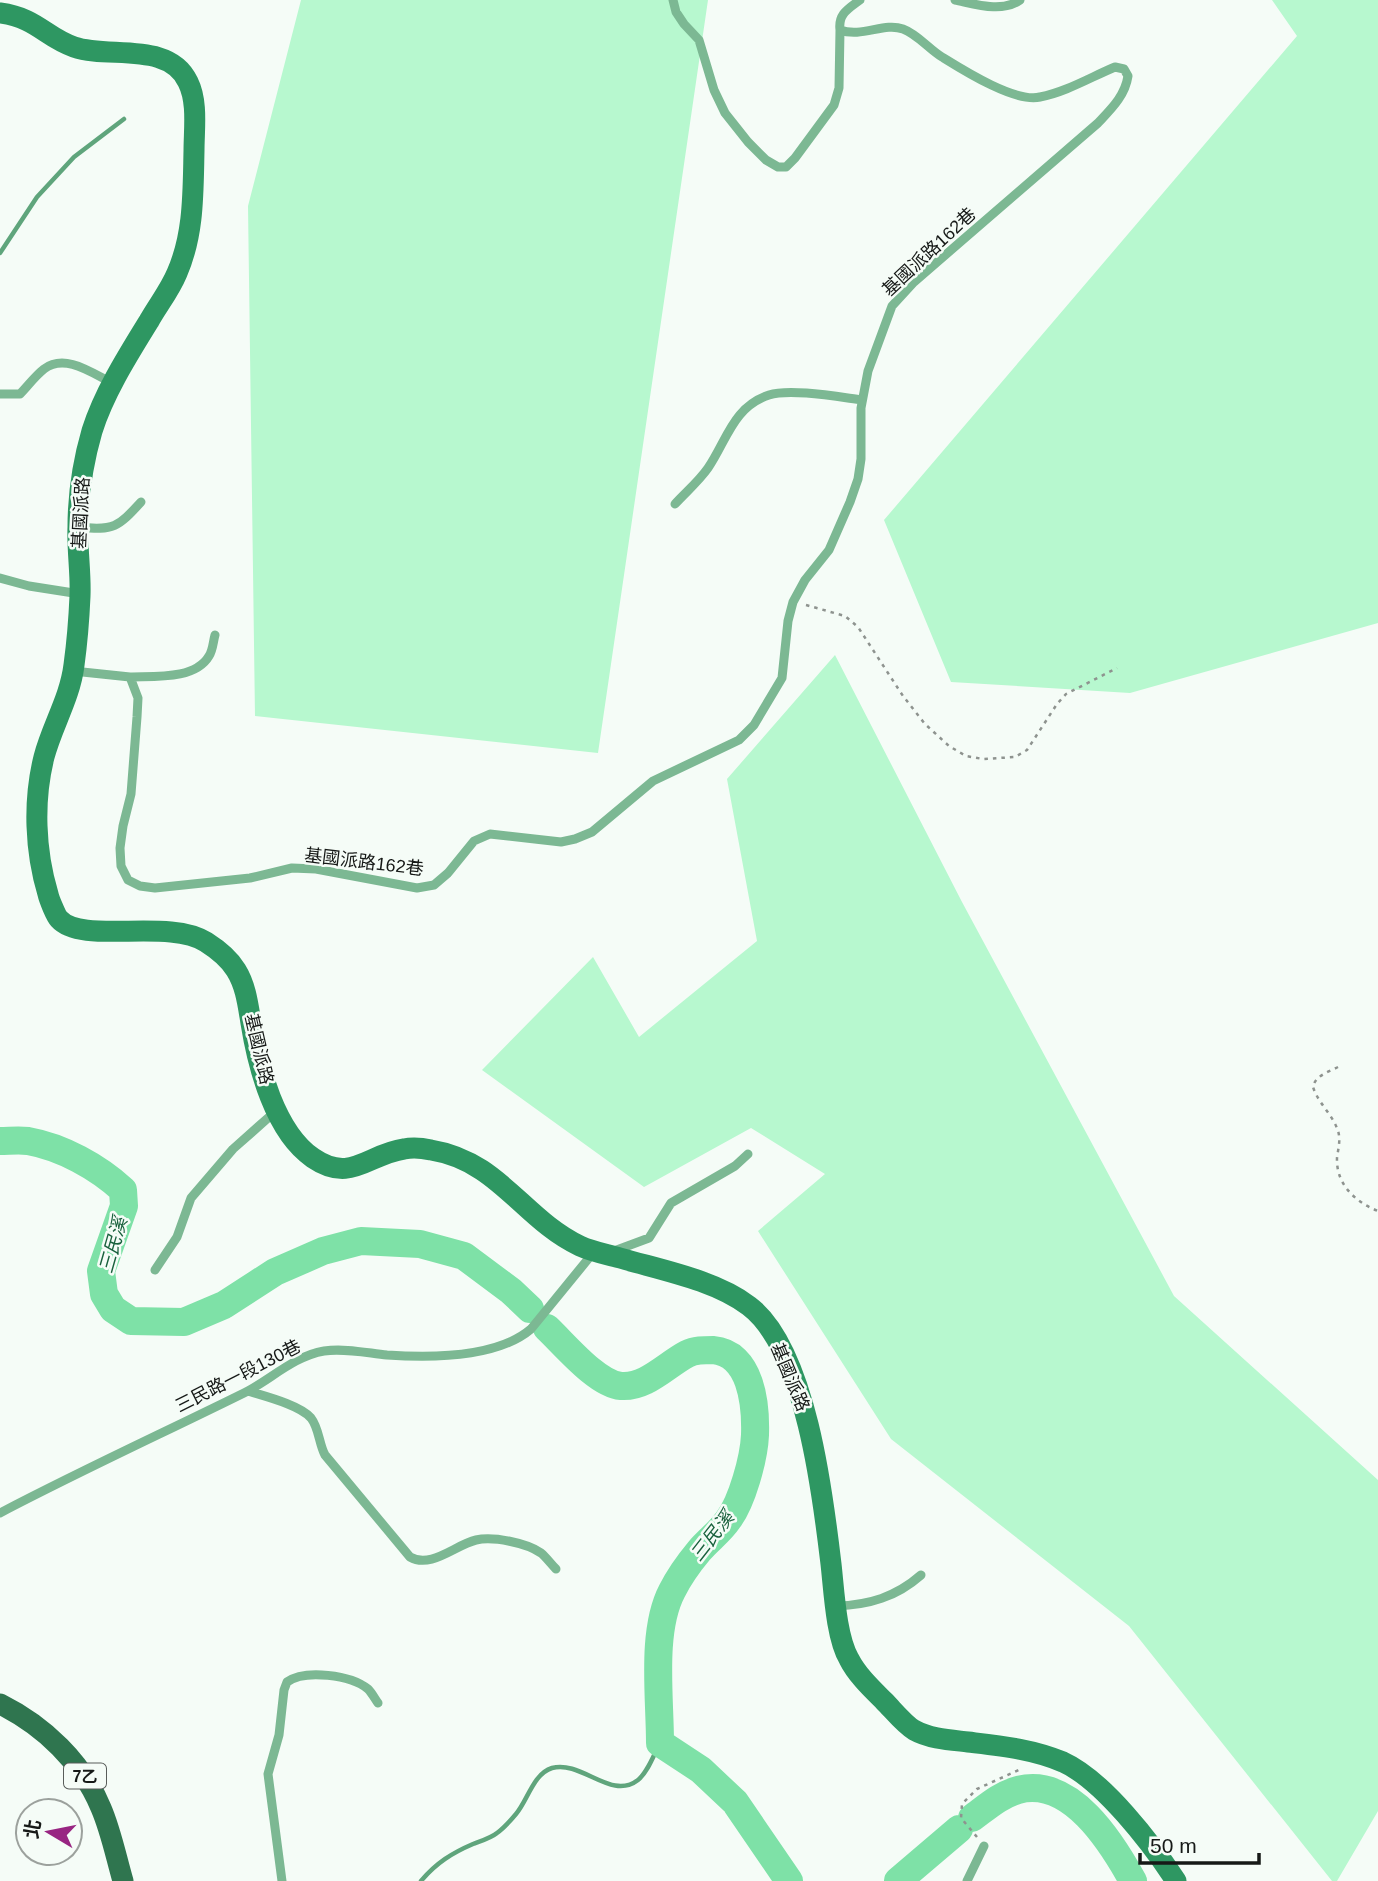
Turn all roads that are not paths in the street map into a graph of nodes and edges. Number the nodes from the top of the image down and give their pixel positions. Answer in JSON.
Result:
{"nodes":[{"id":1,"x":673,"y":0,"type":"edge"},
{"id":2,"x":860,"y":0,"type":"edge"},
{"id":3,"x":955,"y":0,"type":"edge"},
{"id":4,"x":1020,"y":0,"type":"edge"},
{"id":5,"x":0,"y":13,"type":"edge"},
{"id":6,"x":840,"y":30,"type":"junction"},
{"id":7,"x":114,"y":383,"type":"junction"},
{"id":8,"x":0,"y":394,"type":"edge"},
{"id":9,"x":862,"y":400,"type":"junction"},
{"id":10,"x":141,"y":502,"type":"dead end"},
{"id":11,"x":675,"y":504,"type":"dead end"},
{"id":12,"x":78,"y":526,"type":"junction"},
{"id":13,"x":0,"y":578,"type":"edge"},
{"id":14,"x":80,"y":594,"type":"junction"},
{"id":15,"x":215,"y":635,"type":"dead end"},
{"id":16,"x":74,"y":671,"type":"junction"},
{"id":17,"x":130,"y":677,"type":"junction"},
{"id":18,"x":278,"y":1110,"type":"junction"},
{"id":19,"x":748,"y":1154,"type":"dead end"},
{"id":20,"x":600,"y":1253,"type":"junction"},
{"id":21,"x":155,"y":1270,"type":"dead end"},
{"id":22,"x":248,"y":1391,"type":"junction"},
{"id":23,"x":0,"y":1513,"type":"edge"},
{"id":24,"x":556,"y":1569,"type":"dead end"},
{"id":25,"x":921,"y":1575,"type":"dead end"},
{"id":26,"x":836,"y":1606,"type":"junction"},
{"id":27,"x":378,"y":1703,"type":"dead end"},
{"id":28,"x":0,"y":1704,"type":"edge"},
{"id":29,"x":984,"y":1846,"type":"road end"},
{"id":30,"x":123,"y":1881,"type":"edge"},
{"id":31,"x":282,"y":1881,"type":"edge"},
{"id":32,"x":967,"y":1881,"type":"edge"},
{"id":33,"x":1176,"y":1881,"type":"edge"}],
"edges":[{"from":1,"to":6,"type":"lane"},
{"from":2,"to":6,"type":"lane"},
{"from":3,"to":4,"type":"lane"},
{"from":5,"to":7,"type":"street","name":"基國派路"},
{"from":6,"to":9,"type":"lane","name":"基國派路162巷"},
{"from":7,"to":8,"type":"lane"},
{"from":7,"to":12,"type":"street","name":"基國派路"},
{"from":9,"to":11,"type":"lane"},
{"from":9,"to":17,"type":"lane","name":"基國派路162巷"},
{"from":10,"to":12,"type":"lane"},
{"from":12,"to":14,"type":"street","name":"基國派路"},
{"from":13,"to":14,"type":"lane"},
{"from":14,"to":16,"type":"street","name":"基國派路"},
{"from":15,"to":17,"type":"lane"},
{"from":16,"to":17,"type":"lane"},
{"from":16,"to":18,"type":"street","name":"基國派路"},
{"from":18,"to":20,"type":"street","name":"基國派路"},
{"from":18,"to":21,"type":"lane"},
{"from":19,"to":20,"type":"lane"},
{"from":20,"to":22,"type":"lane","name":"三民路一段130巷"},
{"from":20,"to":26,"type":"street","name":"基國派路"},
{"from":22,"to":23,"type":"lane","name":"三民路一段130巷"},
{"from":22,"to":24,"type":"lane"},
{"from":25,"to":26,"type":"lane"},
{"from":26,"to":33,"type":"street","name":"基國派路"},
{"from":27,"to":31,"type":"lane"},
{"from":28,"to":30,"type":"main road","number":"7乙"},
{"from":29,"to":32,"type":"lane"}]}
